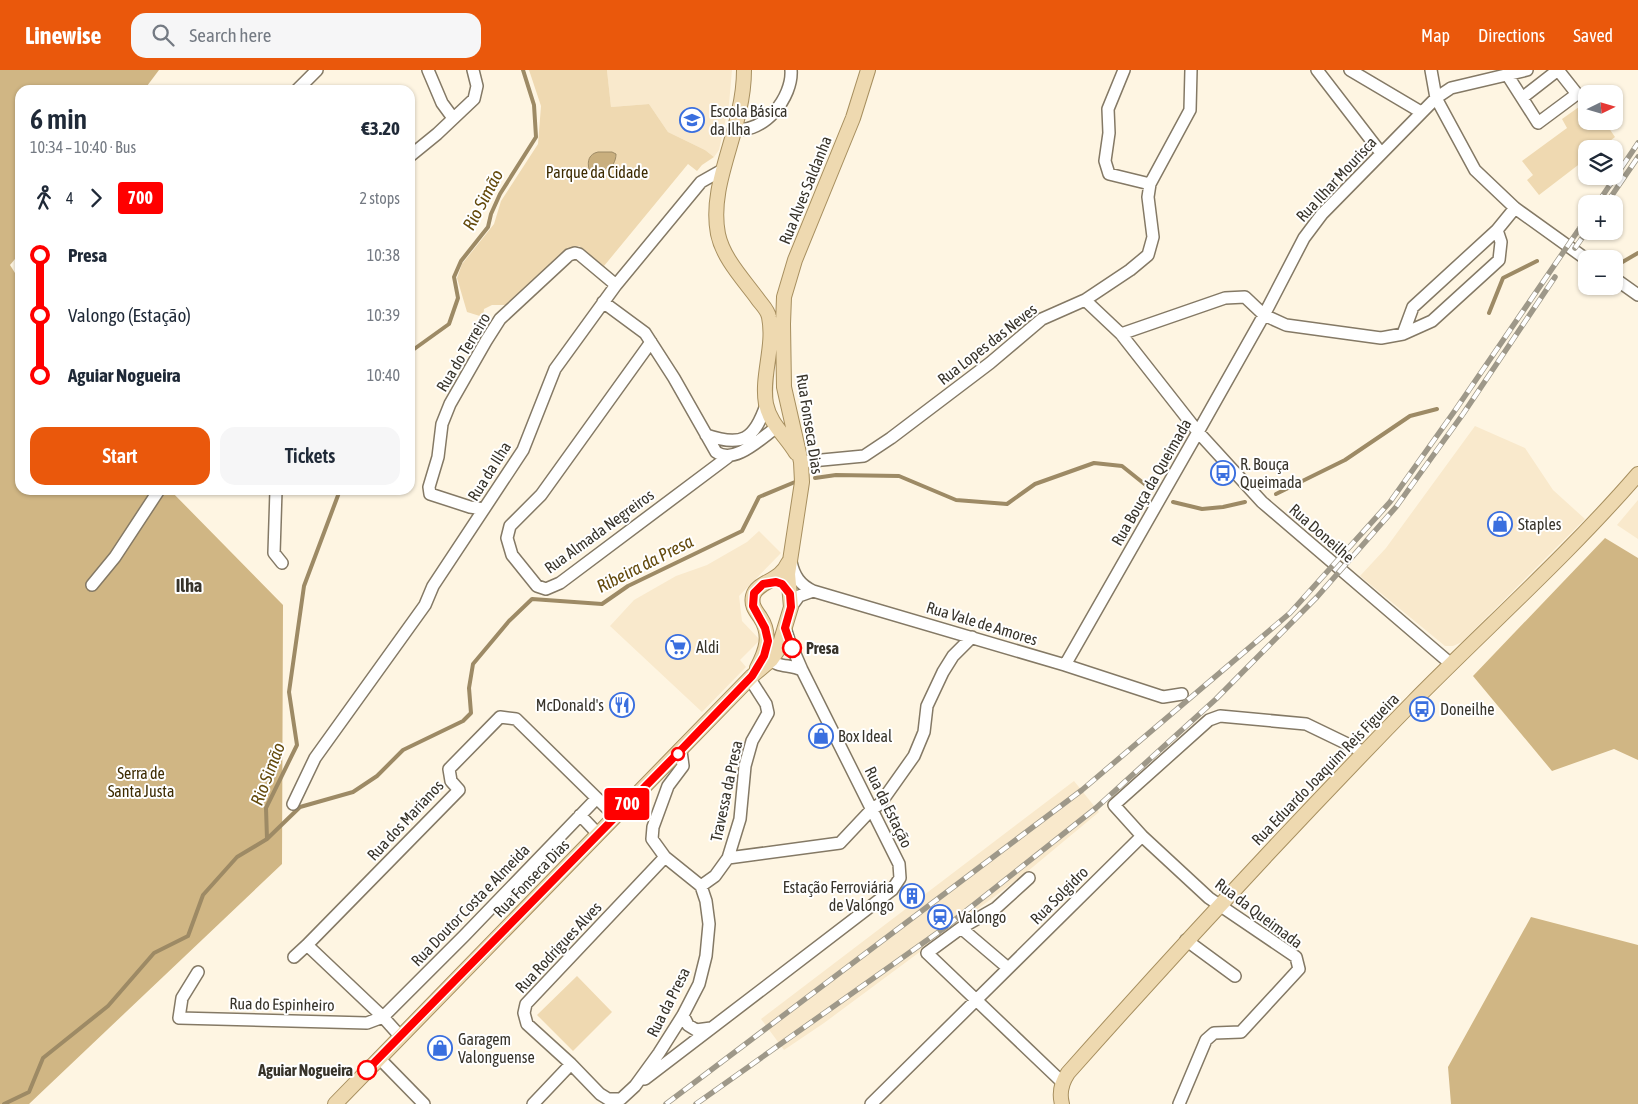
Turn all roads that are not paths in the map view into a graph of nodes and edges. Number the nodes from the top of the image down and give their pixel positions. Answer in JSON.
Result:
{"nodes":[{"id":1,"x":317,"y":70,"type":"edge"},
{"id":2,"x":428,"y":70,"type":"edge"},
{"id":3,"x":474,"y":70,"type":"edge"},
{"id":4,"x":744,"y":70,"type":"edge"},
{"id":5,"x":791,"y":70,"type":"edge"},
{"id":6,"x":868,"y":70,"type":"edge"},
{"id":7,"x":1124,"y":70,"type":"edge"},
{"id":8,"x":1191,"y":70,"type":"edge"},
{"id":9,"x":1317,"y":70,"type":"edge"},
{"id":10,"x":1350,"y":70,"type":"edge"},
{"id":11,"x":1431,"y":70,"type":"edge"},
{"id":12,"x":1527,"y":70,"type":"edge"},
{"id":13,"x":1558,"y":70,"type":"edge"},
{"id":14,"x":1508,"y":76,"type":"junction"},
{"id":15,"x":302,"y":85,"type":"edge"},
{"id":16,"x":1436,"y":98,"type":"junction"},
{"id":17,"x":1522,"y":98,"type":"junction"},
{"id":18,"x":1421,"y":112,"type":"junction"},
{"id":19,"x":453,"y":118,"type":"junction"},
{"id":20,"x":735,"y":129,"type":"junction"},
{"id":21,"x":415,"y":152,"type":"edge"},
{"id":22,"x":1381,"y":153,"type":"junction"},
{"id":23,"x":724,"y":169,"type":"junction"},
{"id":24,"x":1150,"y":184,"type":"junction"},
{"id":25,"x":1515,"y":208,"type":"junction"},
{"id":26,"x":1497,"y":230,"type":"junction"},
{"id":27,"x":1578,"y":254,"type":"edge"},
{"id":28,"x":1623,"y":284,"type":"edge"},
{"id":29,"x":616,"y":285,"type":"junction"},
{"id":30,"x":1638,"y":295,"type":"edge"},
{"id":31,"x":1086,"y":300,"type":"junction"},
{"id":32,"x":603,"y":302,"type":"junction"},
{"id":33,"x":784,"y":307,"type":"junction"},
{"id":34,"x":769,"y":314,"type":"junction"},
{"id":35,"x":1264,"y":315,"type":"junction"},
{"id":36,"x":783,"y":324,"type":"joint"},
{"id":37,"x":1121,"y":334,"type":"junction"},
{"id":38,"x":1403,"y":334,"type":"junction"},
{"id":39,"x":651,"y":342,"type":"junction"},
{"id":40,"x":784,"y":387,"type":"junction"},
{"id":41,"x":766,"y":405,"type":"junction"},
{"id":42,"x":777,"y":427,"type":"junction"},
{"id":43,"x":1198,"y":432,"type":"junction"},
{"id":44,"x":706,"y":435,"type":"junction"},
{"id":45,"x":728,"y":457,"type":"junction"},
{"id":46,"x":801,"y":462,"type":"junction"},
{"id":47,"x":1638,"y":474,"type":"edge"},
{"id":48,"x":156,"y":495,"type":"edge"},
{"id":49,"x":276,"y":495,"type":"edge"},
{"id":50,"x":484,"y":509,"type":"junction"},
{"id":51,"x":790,"y":558,"type":"junction"},
{"id":52,"x":282,"y":563,"type":"dead end"},
{"id":53,"x":769,"y":582,"type":"junction"},
{"id":54,"x":92,"y":585,"type":"dead end"},
{"id":55,"x":810,"y":590,"type":"junction"},
{"id":56,"x":788,"y":598,"type":"junction"},
{"id":57,"x":762,"y":623,"type":"junction"},
{"id":58,"x":785,"y":628,"type":"junction"},
{"id":59,"x":972,"y":637,"type":"junction"},
{"id":60,"x":795,"y":653,"type":"junction"},
{"id":61,"x":770,"y":663,"type":"junction"},
{"id":62,"x":1451,"y":664,"type":"junction"},
{"id":63,"x":787,"y":665,"type":"junction"},
{"id":64,"x":1065,"y":665,"type":"junction"},
{"id":65,"x":802,"y":670,"type":"junction"},
{"id":66,"x":751,"y":677,"type":"junction"},
{"id":67,"x":1182,"y":694,"type":"dead end"},
{"id":68,"x":680,"y":751,"type":"junction"},
{"id":69,"x":1364,"y":752,"type":"junction"},
{"id":70,"x":596,"y":798,"type":"junction"},
{"id":71,"x":294,"y":804,"type":"dead end"},
{"id":72,"x":872,"y":809,"type":"junction"},
{"id":73,"x":580,"y":815,"type":"junction"},
{"id":74,"x":615,"y":816,"type":"junction"},
{"id":75,"x":598,"y":834,"type":"junction"},
{"id":76,"x":1142,"y":836,"type":"junction"},
{"id":77,"x":664,"y":857,"type":"junction"},
{"id":78,"x":728,"y":858,"type":"junction"},
{"id":79,"x":1028,"y":878,"type":"dead end"},
{"id":80,"x":701,"y":886,"type":"junction"},
{"id":81,"x":1220,"y":904,"type":"junction"},
{"id":82,"x":962,"y":928,"type":"junction"},
{"id":83,"x":1186,"y":940,"type":"junction"},
{"id":84,"x":307,"y":945,"type":"junction"},
{"id":85,"x":294,"y":957,"type":"dead end"},
{"id":86,"x":1008,"y":968,"type":"junction"},
{"id":87,"x":198,"y":972,"type":"dead end"},
{"id":88,"x":1235,"y":976,"type":"dead end"},
{"id":89,"x":976,"y":1000,"type":"junction"},
{"id":90,"x":683,"y":1015,"type":"junction"},
{"id":91,"x":383,"y":1016,"type":"junction"},
{"id":92,"x":712,"y":1028,"type":"junction"},
{"id":93,"x":400,"y":1036,"type":"junction"},
{"id":94,"x":379,"y":1058,"type":"junction"},
{"id":95,"x":571,"y":1064,"type":"junction"},
{"id":96,"x":1062,"y":1082,"type":"junction"},
{"id":97,"x":636,"y":1086,"type":"junction"},
{"id":98,"x":335,"y":1104,"type":"edge"},
{"id":99,"x":424,"y":1104,"type":"edge"},
{"id":100,"x":533,"y":1104,"type":"edge"},
{"id":101,"x":870,"y":1104,"type":"edge"},
{"id":102,"x":1062,"y":1104,"type":"edge"},
{"id":103,"x":1179,"y":1104,"type":"edge"}],
"edges":[{"from":1,"to":15,"type":"street"},
{"from":2,"to":19,"type":"street"},
{"from":3,"to":19,"type":"street"},
{"from":4,"to":20,"type":"main road"},
{"from":5,"to":20,"type":"street"},
{"from":6,"to":33,"type":"main road","name":"Rua Alves Saldanha"},
{"from":7,"to":24,"type":"street"},
{"from":8,"to":24,"type":"street","name":"Rua Lopes das Neves"},
{"from":9,"to":22,"type":"street"},
{"from":10,"to":18,"type":"street"},
{"from":11,"to":16,"type":"street"},
{"from":12,"to":14,"type":"street","name":"Rua Ilhar Mourisca"},
{"from":13,"to":17,"type":"street"},
{"from":13,"to":17,"type":"street"},
{"from":14,"to":16,"type":"street","name":"Rua Ilhar Mourisca"},
{"from":14,"to":17,"type":"street"},
{"from":16,"to":18,"type":"street","name":"Rua Ilhar Mourisca"},
{"from":16,"to":25,"type":"street"},
{"from":18,"to":22,"type":"street","name":"Rua Ilhar Mourisca"},
{"from":19,"to":21,"type":"street"},
{"from":20,"to":23,"type":"main road"},
{"from":22,"to":35,"type":"street","name":"Rua Ilhar Mourisca"},
{"from":23,"to":29,"type":"street","name":"Rua da Ilha"},
{"from":23,"to":34,"type":"main road"},
{"from":24,"to":31,"type":"street","name":"Rua Lopes das Neves"},
{"from":25,"to":26,"type":"street"},
{"from":25,"to":27,"type":"street"},
{"from":26,"to":38,"type":"street"},
{"from":26,"to":38,"type":"street"},
{"from":28,"to":30,"type":"street"},
{"from":29,"to":32,"type":"street","name":"Rua da Ilha"},
{"from":29,"to":50,"type":"street","name":"Rua do Terreiro"},
{"from":31,"to":37,"type":"street","name":"Rua Doneilhe"},
{"from":31,"to":46,"type":"street","name":"Rua Lopes das Neves"},
{"from":32,"to":39,"type":"street"},
{"from":32,"to":50,"type":"street","name":"Rua da Ilha"},
{"from":33,"to":34,"type":"main road"},
{"from":33,"to":36,"type":"main road","name":"Rua Alves Saldanha"},
{"from":34,"to":41,"type":"main road"},
{"from":35,"to":37,"type":"street"},
{"from":35,"to":38,"type":"street"},
{"from":35,"to":43,"type":"street","name":"Rua Bouça da Queimada"},
{"from":36,"to":40,"type":"main road","name":"Rua Fonseca Dias"},
{"from":37,"to":43,"type":"street","name":"Rua Doneilhe"},
{"from":39,"to":44,"type":"street"},
{"from":39,"to":45,"type":"street","name":"Rua Almada Negreiros"},
{"from":40,"to":42,"type":"main road"},
{"from":40,"to":46,"type":"main road","name":"Rua Fonseca Dias"},
{"from":41,"to":42,"type":"main road"},
{"from":41,"to":44,"type":"street"},
{"from":42,"to":45,"type":"street","name":"Rua Almada Negreiros"},
{"from":42,"to":46,"type":"main road"},
{"from":43,"to":62,"type":"street","name":"Rua Doneilhe"},
{"from":43,"to":64,"type":"street","name":"Rua Bouça da Queimada"},
{"from":44,"to":45,"type":"street"},
{"from":46,"to":51,"type":"main road","name":"Rua Fonseca Dias"},
{"from":47,"to":62,"type":"main road","name":"Rua Eduardo Joaquim Reis Figueira"},
{"from":48,"to":54,"type":"street"},
{"from":49,"to":52,"type":"street"},
{"from":50,"to":71,"type":"street","name":"Rua da Ilha"},
{"from":51,"to":53,"type":"main road","name":"Rua Fonseca Dias"},
{"from":51,"to":55,"type":"street"},
{"from":51,"to":56,"type":"main road","name":"Rua Fonseca Dias"},
{"from":53,"to":56,"type":"main road"},
{"from":53,"to":57,"type":"main road","name":"Rua Fonseca Dias"},
{"from":55,"to":56,"type":"street"},
{"from":55,"to":56,"type":"street"},
{"from":55,"to":59,"type":"street","name":"Rua Vale de Amores"},
{"from":56,"to":57,"type":"main road"},
{"from":56,"to":58,"type":"main road","name":"Rua Fonseca Dias"},
{"from":57,"to":61,"type":"street"},
{"from":57,"to":66,"type":"main road","name":"Rua Fonseca Dias"},
{"from":58,"to":60,"type":"street","name":"Rua da Estação"},
{"from":58,"to":61,"type":"main road","name":"Rua Fonseca Dias"},
{"from":59,"to":64,"type":"street","name":"Rua Vale de Amores"},
{"from":59,"to":72,"type":"street"},
{"from":60,"to":63,"type":"street"},
{"from":60,"to":65,"type":"street","name":"Rua da Estação"},
{"from":61,"to":63,"type":"street"},
{"from":61,"to":66,"type":"main road","name":"Rua Fonseca Dias"},
{"from":62,"to":69,"type":"main road","name":"Rua Eduardo Joaquim Reis Figueira"},
{"from":63,"to":65,"type":"street"},
{"from":64,"to":67,"type":"street","name":"Rua Vale de Amores"},
{"from":65,"to":72,"type":"street","name":"Rua da Estação"},
{"from":66,"to":68,"type":"main road","name":"Rua Fonseca Dias"},
{"from":66,"to":78,"type":"street","name":"Travessa da Presa"},
{"from":68,"to":74,"type":"main road","name":"Rua Fonseca Dias"},
{"from":68,"to":77,"type":"street"},
{"from":69,"to":76,"type":"street"},
{"from":69,"to":81,"type":"main road","name":"Rua Eduardo Joaquim Reis Figueira"},
{"from":70,"to":73,"type":"street","name":"Rua Doutor Costa e Almeida"},
{"from":70,"to":74,"type":"street","name":"Rua dos Marianos"},
{"from":70,"to":84,"type":"street","name":"Rua dos Marianos"},
{"from":72,"to":78,"type":"street"},
{"from":72,"to":92,"type":"street","name":"Rua da Estação"},
{"from":73,"to":75,"type":"street"},
{"from":73,"to":91,"type":"street","name":"Rua Doutor Costa e Almeida"},
{"from":74,"to":75,"type":"main road","name":"Rua Fonseca Dias"},
{"from":75,"to":93,"type":"main road","name":"Rua Fonseca Dias"},
{"from":76,"to":81,"type":"street","name":"Rua da Queimada"},
{"from":76,"to":86,"type":"street","name":"Rua Solgidro"},
{"from":77,"to":80,"type":"street"},
{"from":77,"to":95,"type":"street","name":"Rua Rodrigues Alves"},
{"from":78,"to":80,"type":"street"},
{"from":79,"to":82,"type":"street"},
{"from":80,"to":90,"type":"street","name":"Rua da Presa"},
{"from":81,"to":83,"type":"main road","name":"Rua Eduardo Joaquim Reis Figueira"},
{"from":81,"to":103,"type":"street","name":"Rua da Queimada"},
{"from":82,"to":86,"type":"street"},
{"from":82,"to":89,"type":"street"},
{"from":83,"to":88,"type":"street"},
{"from":83,"to":96,"type":"main road","name":"Rua Eduardo Joaquim Reis Figueira"},
{"from":84,"to":85,"type":"street","name":"Rua dos Marianos"},
{"from":84,"to":91,"type":"street"},
{"from":86,"to":89,"type":"street","name":"Rua Solgidro"},
{"from":87,"to":91,"type":"street","name":"Rua do Espinheiro"},
{"from":89,"to":96,"type":"street"},
{"from":89,"to":101,"type":"street","name":"Rua Solgidro"},
{"from":90,"to":92,"type":"street"},
{"from":90,"to":97,"type":"street","name":"Rua da Presa"},
{"from":91,"to":93,"type":"street"},
{"from":92,"to":97,"type":"street","name":"Rua da Estação"},
{"from":93,"to":94,"type":"main road","name":"Rua Fonseca Dias"},
{"from":94,"to":98,"type":"main road","name":"Rua Fonseca Dias"},
{"from":94,"to":99,"type":"street"},
{"from":95,"to":97,"type":"street","name":"Rua da Presa"},
{"from":95,"to":100,"type":"street"},
{"from":96,"to":102,"type":"main road"}]}
